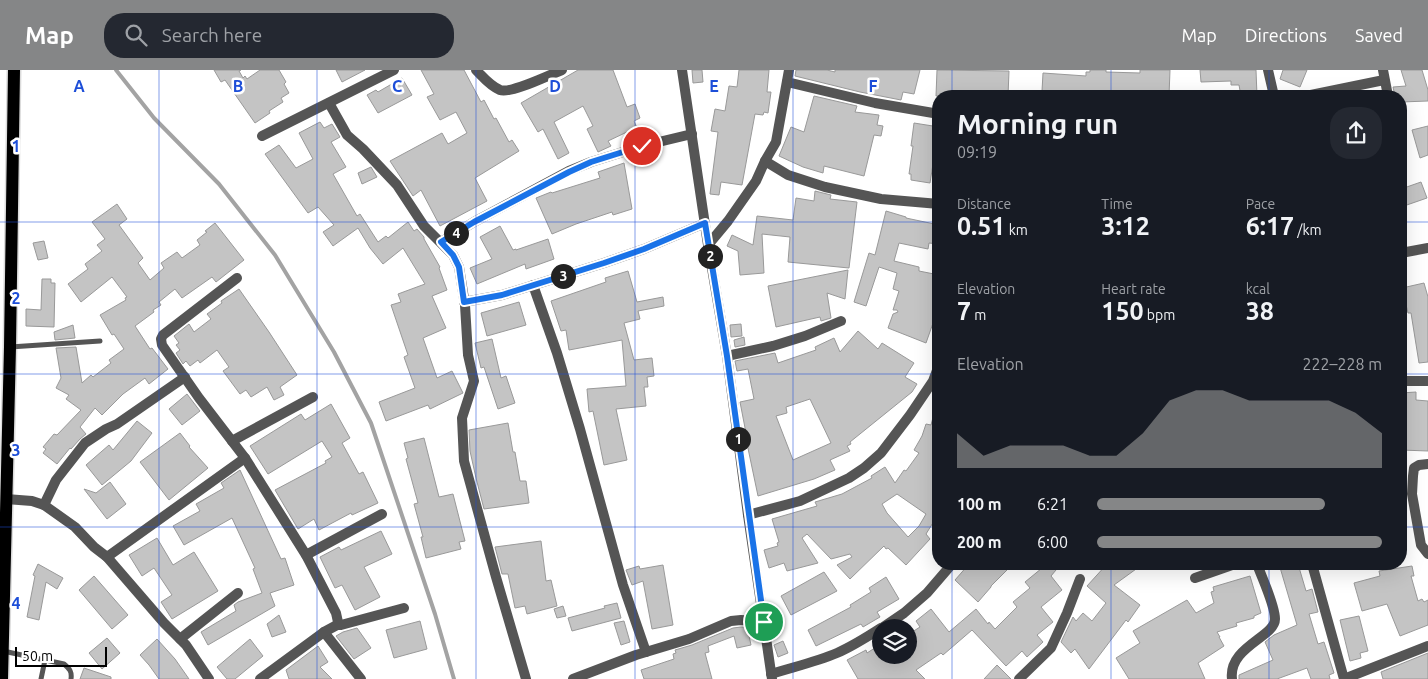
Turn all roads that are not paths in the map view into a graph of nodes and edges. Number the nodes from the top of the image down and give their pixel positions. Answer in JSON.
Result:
{"nodes":[{"id":1,"x":14,"y":70,"type":"edge"},
{"id":2,"x":394,"y":70,"type":"edge"},
{"id":3,"x":476,"y":70,"type":"edge"},
{"id":4,"x":562,"y":70,"type":"edge"},
{"id":5,"x":682,"y":70,"type":"edge"},
{"id":6,"x":789,"y":70,"type":"edge"},
{"id":7,"x":1268,"y":70,"type":"edge"},
{"id":8,"x":1384,"y":75,"type":"edge"},
{"id":9,"x":787,"y":82,"type":"junction"},
{"id":10,"x":1273,"y":90,"type":"edge"},
{"id":11,"x":1328,"y":90,"type":"edge"},
{"id":12,"x":1387,"y":90,"type":"edge"},
{"id":13,"x":329,"y":103,"type":"junction"},
{"id":14,"x":932,"y":113,"type":"edge"},
{"id":15,"x":692,"y":134,"type":"junction"},
{"id":16,"x":262,"y":136,"type":"dead end"},
{"id":17,"x":766,"y":161,"type":"junction"},
{"id":18,"x":932,"y":203,"type":"edge"},
{"id":19,"x":705,"y":223,"type":"junction"},
{"id":20,"x":441,"y":242,"type":"junction"},
{"id":21,"x":708,"y":245,"type":"junction"},
{"id":22,"x":1428,"y":248,"type":"edge"},
{"id":23,"x":1407,"y":252,"type":"edge"},
{"id":24,"x":237,"y":278,"type":"dead end"},
{"id":25,"x":533,"y":285,"type":"junction"},
{"id":26,"x":464,"y":302,"type":"junction"},
{"id":27,"x":841,"y":321,"type":"dead end"},
{"id":28,"x":100,"y":341,"type":"dead end"},
{"id":29,"x":10,"y":347,"type":"junction"},
{"id":30,"x":727,"y":356,"type":"junction"},
{"id":31,"x":185,"y":377,"type":"junction"},
{"id":32,"x":1407,"y":381,"type":"edge"},
{"id":33,"x":1428,"y":381,"type":"edge"},
{"id":34,"x":932,"y":382,"type":"edge"},
{"id":35,"x":313,"y":397,"type":"dead end"},
{"id":36,"x":232,"y":442,"type":"junction"},
{"id":37,"x":245,"y":458,"type":"junction"},
{"id":38,"x":1428,"y":464,"type":"edge"},
{"id":39,"x":6,"y":500,"type":"junction"},
{"id":40,"x":44,"y":505,"type":"junction"},
{"id":41,"x":382,"y":514,"type":"dead end"},
{"id":42,"x":748,"y":515,"type":"junction"},
{"id":43,"x":1428,"y":554,"type":"edge"},
{"id":44,"x":306,"y":555,"type":"junction"},
{"id":45,"x":107,"y":557,"type":"junction"},
{"id":46,"x":947,"y":570,"type":"edge"},
{"id":47,"x":1218,"y":570,"type":"edge"},
{"id":48,"x":1259,"y":570,"type":"edge"},
{"id":49,"x":1314,"y":570,"type":"edge"},
{"id":50,"x":1195,"y":578,"type":"dead end"},
{"id":51,"x":1080,"y":579,"type":"dead end"},
{"id":52,"x":238,"y":593,"type":"dead end"},
{"id":53,"x":404,"y":608,"type":"dead end"},
{"id":54,"x":895,"y":619,"type":"edge"},
{"id":55,"x":764,"y":622,"type":"junction"},
{"id":56,"x":337,"y":624,"type":"junction"},
{"id":57,"x":324,"y":632,"type":"junction"},
{"id":58,"x":872,"y":633,"type":"edge"},
{"id":59,"x":180,"y":639,"type":"junction"},
{"id":60,"x":1428,"y":646,"type":"edge"},
{"id":61,"x":3,"y":651,"type":"junction"},
{"id":62,"x":646,"y":652,"type":"junction"},
{"id":63,"x":45,"y":660,"type":"junction"},
{"id":64,"x":771,"y":676,"type":"edge"},
{"id":65,"x":2,"y":679,"type":"edge"},
{"id":66,"x":41,"y":679,"type":"edge"},
{"id":67,"x":71,"y":679,"type":"edge"},
{"id":68,"x":209,"y":679,"type":"edge"},
{"id":69,"x":260,"y":679,"type":"edge"},
{"id":70,"x":361,"y":679,"type":"edge"},
{"id":71,"x":526,"y":679,"type":"edge"},
{"id":72,"x":573,"y":679,"type":"edge"},
{"id":73,"x":1019,"y":679,"type":"edge"},
{"id":74,"x":1232,"y":679,"type":"edge"},
{"id":75,"x":1344,"y":679,"type":"edge"}],
"edges":[{"from":1,"to":29,"type":"main road"},
{"from":2,"to":13,"type":"street"},
{"from":3,"to":4,"type":"street"},
{"from":5,"to":15,"type":"street"},
{"from":6,"to":9,"type":"street"},
{"from":7,"to":10,"type":"street"},
{"from":8,"to":11,"type":"street"},
{"from":8,"to":12,"type":"street"},
{"from":9,"to":14,"type":"street"},
{"from":9,"to":17,"type":"street"},
{"from":13,"to":16,"type":"street"},
{"from":13,"to":20,"type":"street"},
{"from":15,"to":19,"type":"street"},
{"from":15,"to":20,"type":"street"},
{"from":17,"to":18,"type":"street"},
{"from":17,"to":21,"type":"street"},
{"from":19,"to":21,"type":"street"},
{"from":19,"to":25,"type":"street"},
{"from":20,"to":26,"type":"street"},
{"from":21,"to":30,"type":"street"},
{"from":22,"to":23,"type":"street"},
{"from":24,"to":31,"type":"street"},
{"from":25,"to":26,"type":"street"},
{"from":25,"to":62,"type":"street"},
{"from":26,"to":71,"type":"street"},
{"from":27,"to":30,"type":"street"},
{"from":28,"to":29,"type":"lane"},
{"from":29,"to":39,"type":"main road"},
{"from":30,"to":42,"type":"street"},
{"from":31,"to":36,"type":"street"},
{"from":31,"to":40,"type":"street"},
{"from":32,"to":33,"type":"street"},
{"from":34,"to":42,"type":"street"},
{"from":35,"to":36,"type":"street"},
{"from":36,"to":37,"type":"street"},
{"from":37,"to":44,"type":"street"},
{"from":37,"to":45,"type":"street"},
{"from":38,"to":43,"type":"street"},
{"from":39,"to":40,"type":"street"},
{"from":39,"to":61,"type":"main road"},
{"from":40,"to":45,"type":"street"},
{"from":41,"to":44,"type":"street"},
{"from":42,"to":55,"type":"street"},
{"from":44,"to":56,"type":"street"},
{"from":45,"to":59,"type":"street"},
{"from":46,"to":54,"type":"street"},
{"from":47,"to":50,"type":"street"},
{"from":48,"to":74,"type":"street"},
{"from":49,"to":75,"type":"street"},
{"from":51,"to":73,"type":"street"},
{"from":52,"to":59,"type":"street"},
{"from":53,"to":56,"type":"street"},
{"from":55,"to":62,"type":"street"},
{"from":55,"to":64,"type":"street"},
{"from":56,"to":57,"type":"street"},
{"from":57,"to":69,"type":"street"},
{"from":57,"to":70,"type":"street"},
{"from":58,"to":64,"type":"street"},
{"from":59,"to":68,"type":"street"},
{"from":60,"to":75,"type":"street"},
{"from":61,"to":63,"type":"lane"},
{"from":61,"to":65,"type":"main road"},
{"from":62,"to":72,"type":"street"},
{"from":63,"to":66,"type":"lane"},
{"from":63,"to":67,"type":"lane"}]}
